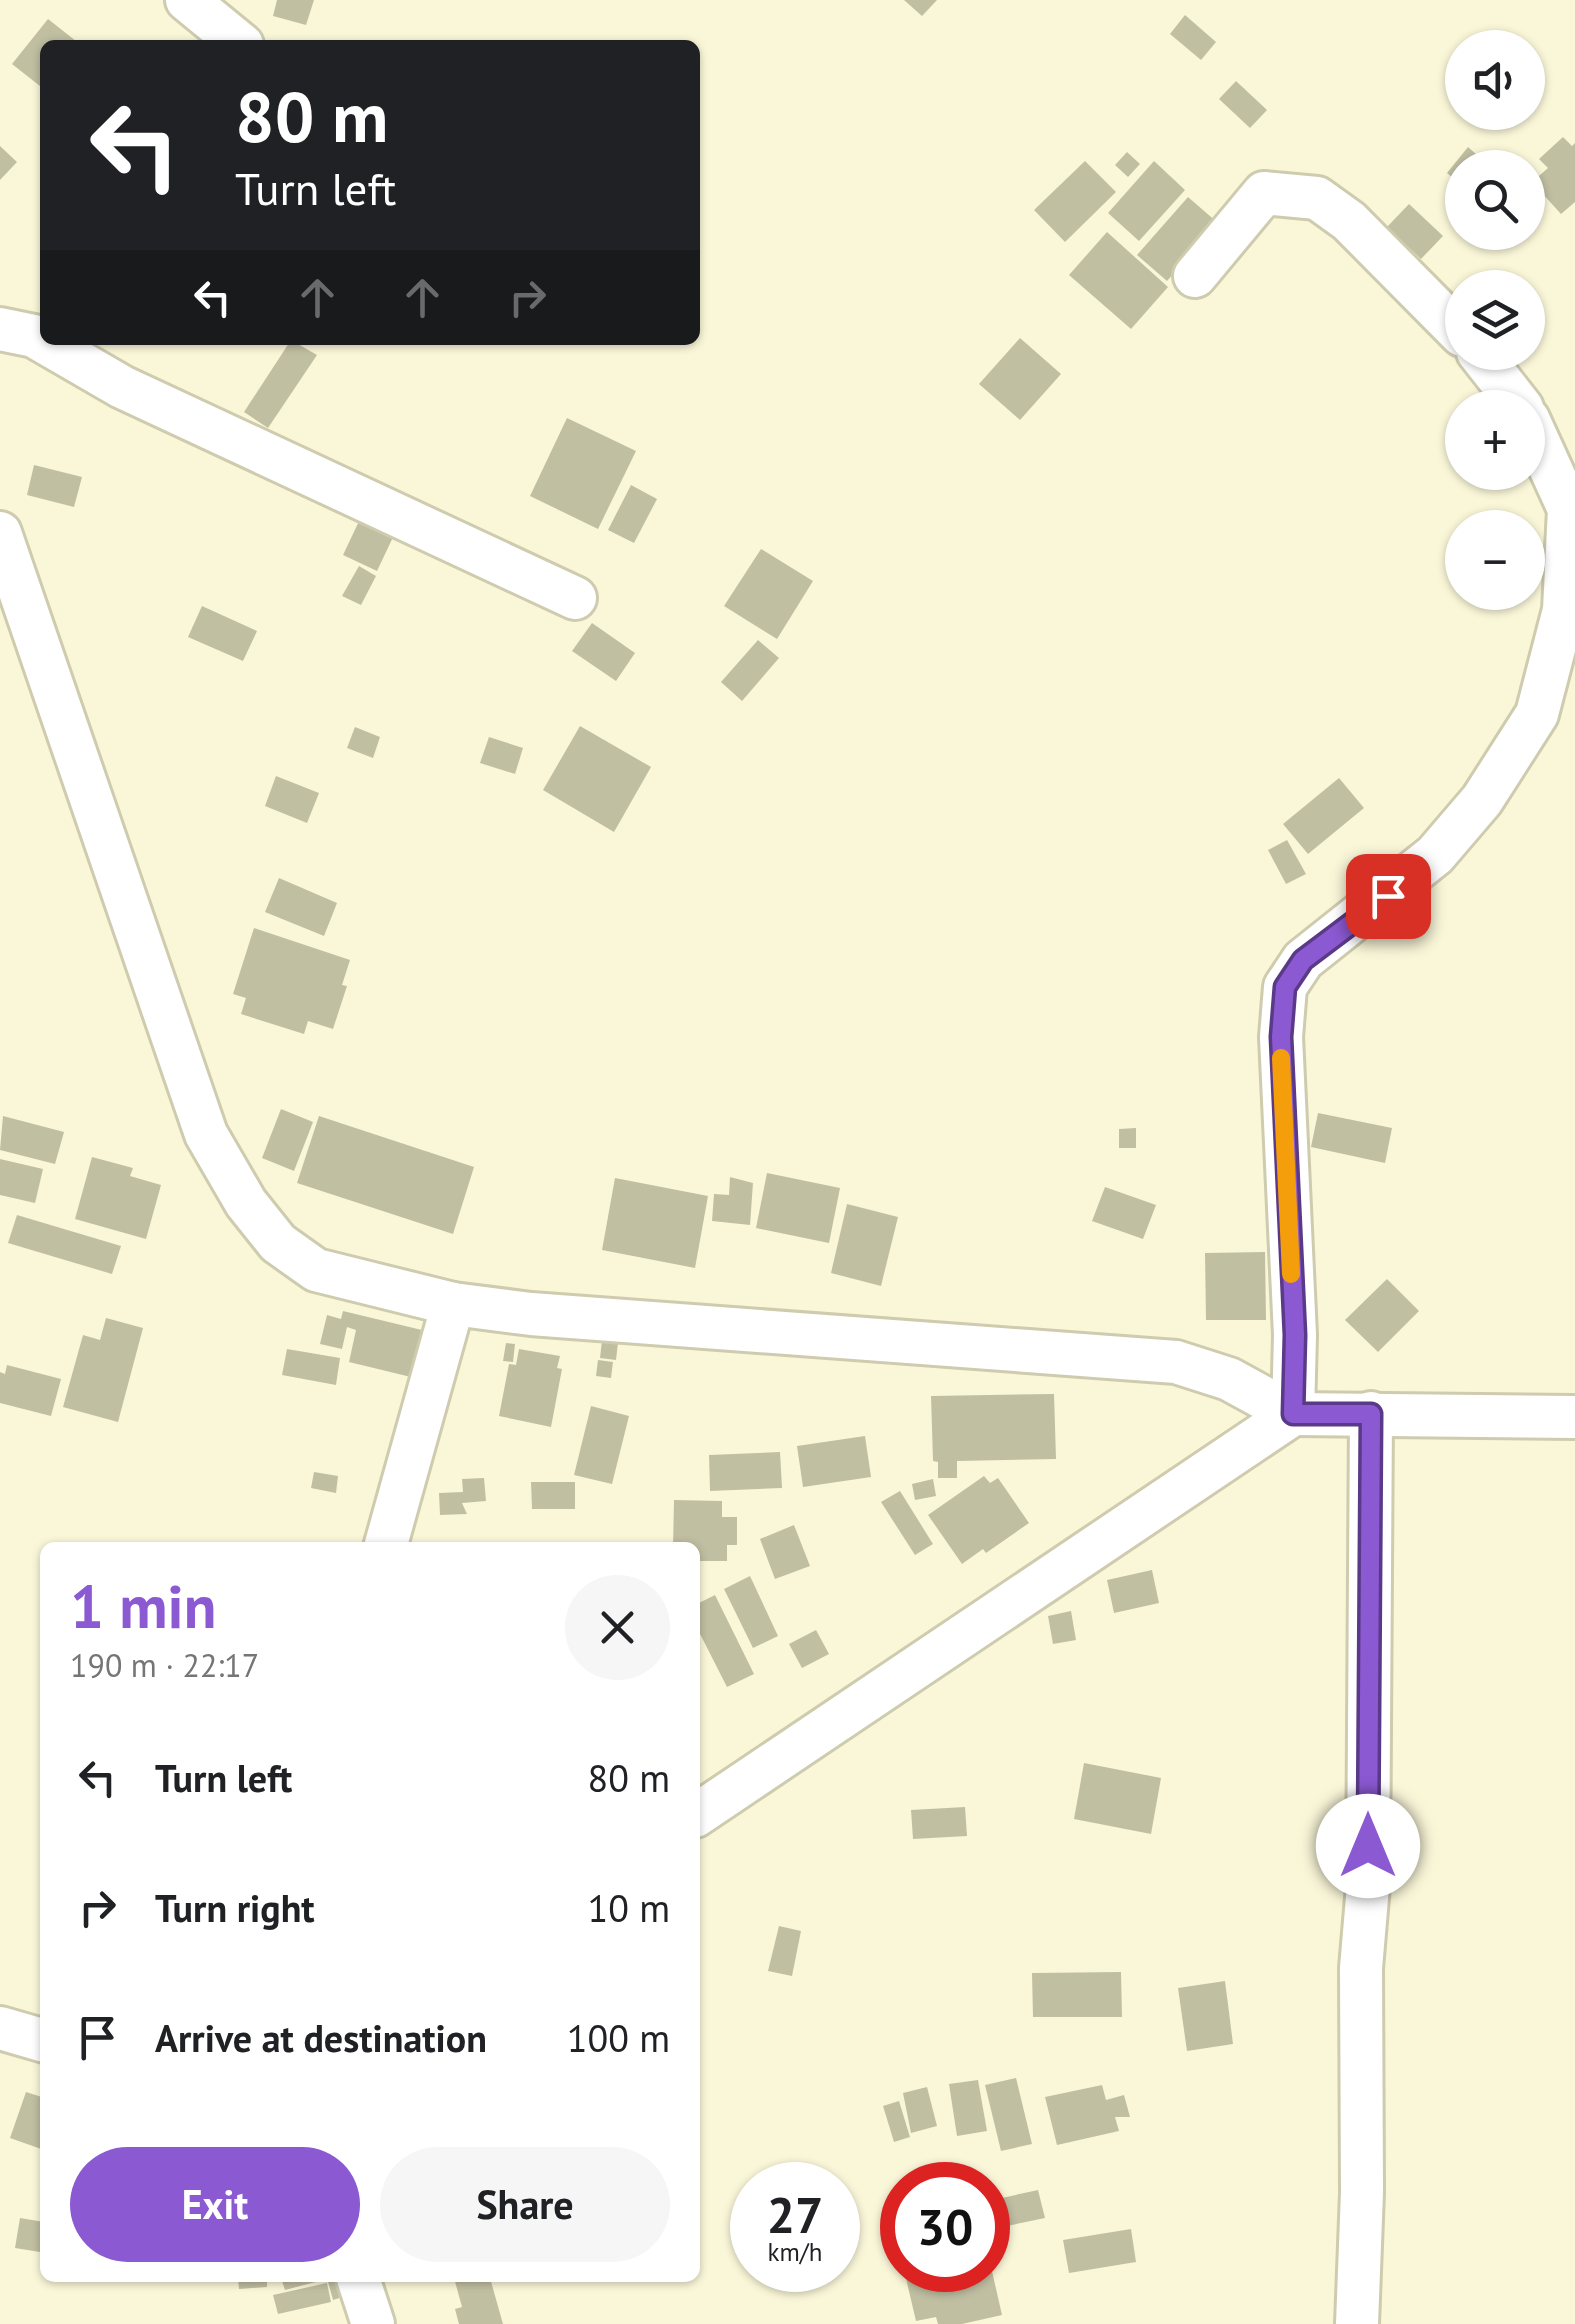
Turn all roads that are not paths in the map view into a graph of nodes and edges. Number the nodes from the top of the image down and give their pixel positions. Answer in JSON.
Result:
{"nodes":[{"id":1,"x":187,"y":0,"type":"edge"},
{"id":2,"x":236,"y":40,"type":"edge"},
{"id":3,"x":1195,"y":276,"type":"dead end"},
{"id":4,"x":1445,"y":318,"type":"edge"},
{"id":5,"x":0,"y":329,"type":"edge"},
{"id":6,"x":40,"y":339,"type":"edge"},
{"id":7,"x":50,"y":345,"type":"edge"},
{"id":8,"x":1492,"y":370,"type":"edge"},
{"id":9,"x":1508,"y":390,"type":"edge"},
{"id":10,"x":1561,"y":456,"type":"edge"},
{"id":11,"x":0,"y":533,"type":"edge"},
{"id":12,"x":575,"y":598,"type":"dead end"},
{"id":13,"x":454,"y":1304,"type":"junction"},
{"id":14,"x":1293,"y":1414,"type":"junction"},
{"id":15,"x":1371,"y":1414,"type":"junction"},
{"id":16,"x":1575,"y":1417,"type":"edge"},
{"id":17,"x":387,"y":1542,"type":"edge"},
{"id":18,"x":700,"y":1813,"type":"edge"},
{"id":19,"x":0,"y":2028,"type":"edge"},
{"id":20,"x":40,"y":2040,"type":"edge"},
{"id":21,"x":359,"y":2282,"type":"edge"},
{"id":22,"x":373,"y":2324,"type":"edge"},
{"id":23,"x":1356,"y":2324,"type":"edge"}],
"edges":[{"from":1,"to":2,"type":"street"},
{"from":3,"to":4,"type":"street"},
{"from":5,"to":6,"type":"street"},
{"from":7,"to":12,"type":"street"},
{"from":8,"to":9,"type":"street"},
{"from":10,"to":14,"type":"street"},
{"from":11,"to":13,"type":"street"},
{"from":13,"to":14,"type":"street"},
{"from":13,"to":17,"type":"street"},
{"from":14,"to":15,"type":"street"},
{"from":14,"to":18,"type":"street"},
{"from":15,"to":16,"type":"street"},
{"from":15,"to":23,"type":"street"},
{"from":19,"to":20,"type":"street"},
{"from":21,"to":22,"type":"street"}]}
